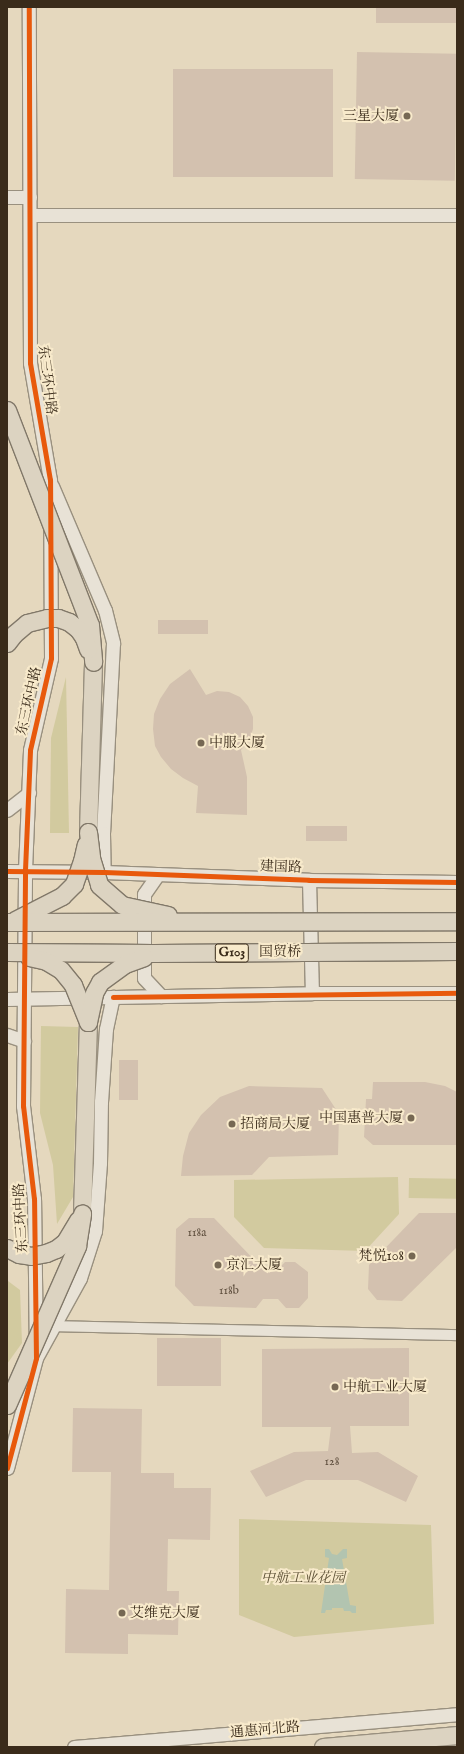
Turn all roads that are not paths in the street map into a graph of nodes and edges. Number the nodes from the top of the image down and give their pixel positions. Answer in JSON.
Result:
{"nodes":[{"id":1,"x":29,"y":7,"type":"edge"},
{"id":2,"x":7,"y":197,"type":"edge"},
{"id":3,"x":30,"y":197,"type":"junction"},
{"id":4,"x":30,"y":215,"type":"junction"},
{"id":5,"x":457,"y":215,"type":"edge"},
{"id":6,"x":7,"y":410,"type":"edge"},
{"id":7,"x":50,"y":480,"type":"junction"},
{"id":8,"x":7,"y":643,"type":"edge"},
{"id":9,"x":93,"y":662,"type":"junction"},
{"id":10,"x":28,"y":793,"type":"junction"},
{"id":11,"x":7,"y":810,"type":"edge"},
{"id":12,"x":88,"y":832,"type":"junction"},
{"id":13,"x":25,"y":870,"type":"junction"},
{"id":14,"x":7,"y":871,"type":"edge"},
{"id":15,"x":104,"y":872,"type":"junction"},
{"id":16,"x":158,"y":874,"type":"junction"},
{"id":17,"x":309,"y":880,"type":"junction"},
{"id":18,"x":457,"y":882,"type":"edge"},
{"id":19,"x":457,"y":921,"type":"edge"},
{"id":20,"x":8,"y":922,"type":"edge"},
{"id":21,"x":201,"y":922,"type":"junction"},
{"id":22,"x":457,"y":951,"type":"edge"},
{"id":23,"x":8,"y":952,"type":"edge"},
{"id":24,"x":153,"y":953,"type":"junction"},
{"id":25,"x":312,"y":993,"type":"junction"},
{"id":26,"x":457,"y":993,"type":"edge"},
{"id":27,"x":161,"y":996,"type":"junction"},
{"id":28,"x":113,"y":997,"type":"junction"},
{"id":29,"x":7,"y":999,"type":"edge"},
{"id":30,"x":25,"y":999,"type":"junction"},
{"id":31,"x":88,"y":1022,"type":"junction"},
{"id":32,"x":7,"y":1035,"type":"edge"},
{"id":33,"x":24,"y":1041,"type":"junction"},
{"id":34,"x":82,"y":1213,"type":"junction"},
{"id":35,"x":7,"y":1248,"type":"edge"},
{"id":36,"x":54,"y":1326,"type":"junction"},
{"id":37,"x":457,"y":1335,"type":"edge"},
{"id":38,"x":36,"y":1358,"type":"junction"},
{"id":39,"x":7,"y":1405,"type":"edge"},
{"id":40,"x":7,"y":1468,"type":"edge"},
{"id":41,"x":457,"y":1714,"type":"edge"},
{"id":42,"x":457,"y":1736,"type":"edge"},
{"id":43,"x":74,"y":1747,"type":"edge"},
{"id":44,"x":323,"y":1747,"type":"edge"}],
"edges":[{"from":1,"to":3,"type":"street","name":"东三环中路"},
{"from":2,"to":3,"type":"street"},
{"from":3,"to":4,"type":"street","name":"东三环中路"},
{"from":4,"to":5,"type":"street"},
{"from":4,"to":7,"type":"street","name":"东三环中路"},
{"from":6,"to":9,"type":"highway","bridge":true},
{"from":7,"to":10,"type":"street","name":"东三环中路"},
{"from":7,"to":15,"type":"street"},
{"from":8,"to":9,"type":"highway","bridge":true},
{"from":9,"to":12,"type":"highway"},
{"from":10,"to":11,"type":"street"},
{"from":10,"to":13,"type":"street","name":"东三环中路"},
{"from":12,"to":20,"type":"highway","bridge":true},
{"from":12,"to":21,"type":"highway","bridge":true},
{"from":13,"to":14,"type":"street","name":"建国路"},
{"from":13,"to":15,"type":"street","name":"建国路"},
{"from":13,"to":30,"type":"street","name":"东三环中路"},
{"from":15,"to":16,"type":"street","name":"建国路"},
{"from":16,"to":17,"type":"street","name":"建国路"},
{"from":16,"to":27,"type":"street"},
{"from":17,"to":18,"type":"street","name":"建国路"},
{"from":17,"to":25,"type":"street"},
{"from":19,"to":21,"type":"highway","number":"G103","bridge":true},
{"from":20,"to":21,"type":"highway","number":"G103","bridge":true},
{"from":22,"to":24,"type":"highway","name":"国贸桥","number":"G103","bridge":true},
{"from":23,"to":24,"type":"highway","name":"国贸桥","number":"G103","bridge":true},
{"from":23,"to":31,"type":"highway","bridge":true},
{"from":24,"to":31,"type":"highway","bridge":true},
{"from":25,"to":26,"type":"street"},
{"from":25,"to":27,"type":"street"},
{"from":27,"to":28,"type":"street"},
{"from":28,"to":30,"type":"street"},
{"from":28,"to":36,"type":"street"},
{"from":29,"to":30,"type":"street"},
{"from":30,"to":33,"type":"street","name":"东三环中路"},
{"from":31,"to":34,"type":"highway"},
{"from":32,"to":33,"type":"street"},
{"from":33,"to":38,"type":"street","name":"东三环中路"},
{"from":34,"to":35,"type":"highway","bridge":true},
{"from":34,"to":39,"type":"highway","bridge":true},
{"from":36,"to":37,"type":"street"},
{"from":36,"to":38,"type":"street"},
{"from":38,"to":40,"type":"street","name":"东三环中路"},
{"from":41,"to":43,"type":"street","name":"通惠河北路"},
{"from":42,"to":44,"type":"highway"}]}
